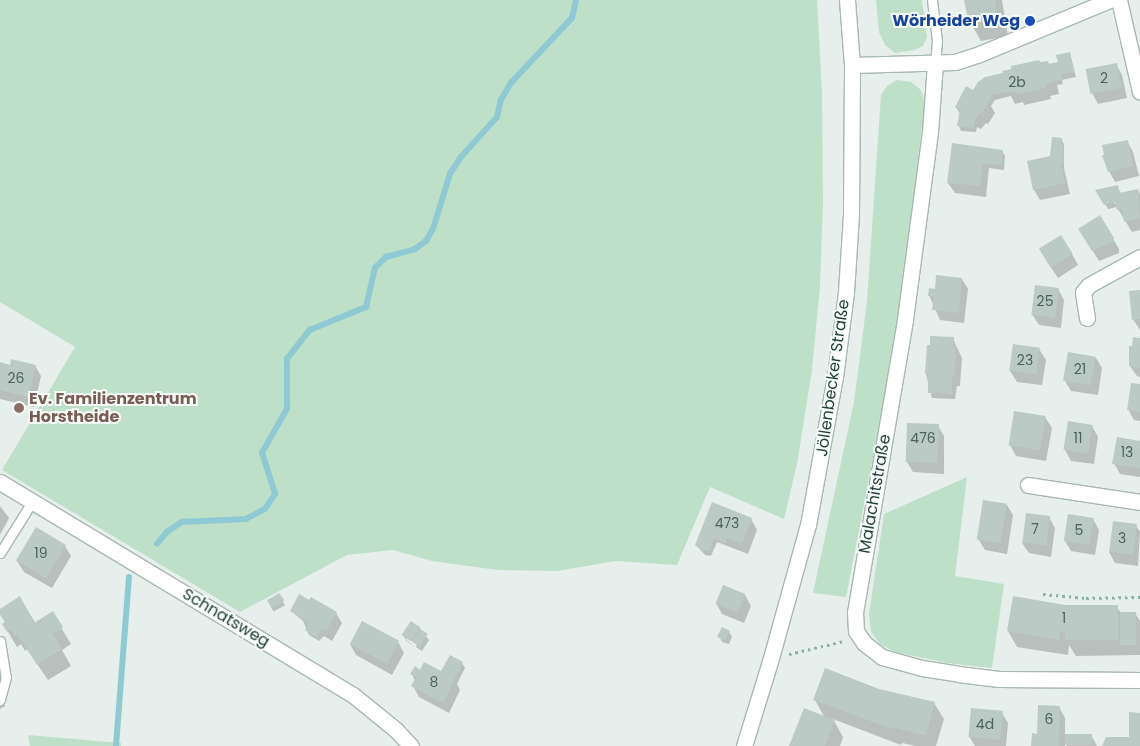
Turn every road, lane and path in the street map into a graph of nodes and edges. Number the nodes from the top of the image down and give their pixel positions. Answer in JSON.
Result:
{"nodes":[{"id":1,"x":847,"y":0,"type":"edge"},
{"id":2,"x":932,"y":0,"type":"edge"},
{"id":3,"x":1110,"y":0,"type":"edge"},
{"id":4,"x":1119,"y":0,"type":"edge"},
{"id":5,"x":935,"y":63,"type":"junction"},
{"id":6,"x":852,"y":65,"type":"junction"},
{"id":7,"x":1140,"y":92,"type":"edge"},
{"id":8,"x":1140,"y":257,"type":"edge"},
{"id":9,"x":1087,"y":318,"type":"dead end"},
{"id":10,"x":0,"y":482,"type":"edge"},
{"id":11,"x":1028,"y":485,"type":"dead end"},
{"id":12,"x":32,"y":502,"type":"junction"},
{"id":13,"x":1140,"y":502,"type":"edge"},
{"id":14,"x":0,"y":554,"type":"edge"},
{"id":15,"x":1043,"y":594,"type":"dead end"},
{"id":16,"x":1140,"y":597,"type":"edge"},
{"id":17,"x":860,"y":637,"type":"junction"},
{"id":18,"x":0,"y":641,"type":"edge"},
{"id":19,"x":772,"y":658,"type":"junction"},
{"id":20,"x":1140,"y":680,"type":"edge"},
{"id":21,"x":0,"y":700,"type":"edge"},
{"id":22,"x":410,"y":746,"type":"edge"},
{"id":23,"x":744,"y":746,"type":"edge"}],
"edges":[{"from":1,"to":6,"type":"street","name":"Jöllenbecker Straße"},
{"from":2,"to":5,"type":"lane"},
{"from":3,"to":5,"type":"street"},
{"from":4,"to":7,"type":"street"},
{"from":5,"to":6,"type":"street"},
{"from":5,"to":17,"type":"street","name":"Malachitstraße"},
{"from":6,"to":19,"type":"street","name":"Jöllenbecker Straße"},
{"from":8,"to":9,"type":"street"},
{"from":10,"to":12,"type":"street","name":"Schnatsweg"},
{"from":11,"to":13,"type":"street"},
{"from":12,"to":14,"type":"lane"},
{"from":12,"to":22,"type":"street","name":"Schnatsweg"},
{"from":15,"to":16,"type":"path"},
{"from":17,"to":19,"type":"path"},
{"from":17,"to":20,"type":"street"},
{"from":18,"to":21,"type":"lane"},
{"from":19,"to":23,"type":"street","name":"Jöllenbecker Straße"}]}
